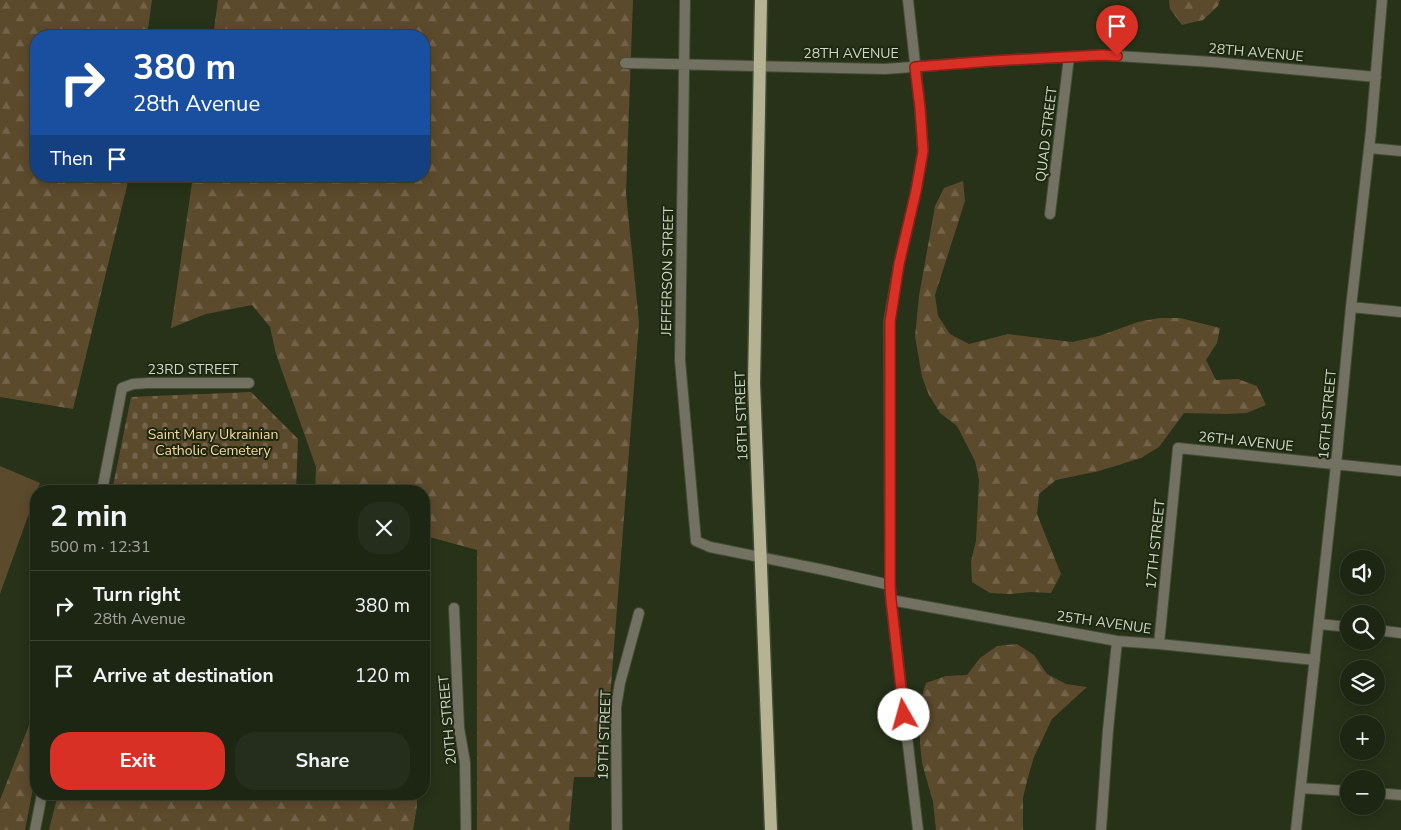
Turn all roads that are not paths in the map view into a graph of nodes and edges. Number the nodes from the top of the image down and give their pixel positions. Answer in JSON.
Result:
{"nodes":[{"id":1,"x":685,"y":0,"type":"edge"},
{"id":2,"x":761,"y":0,"type":"edge"},
{"id":3,"x":908,"y":0,"type":"edge"},
{"id":4,"x":1382,"y":0,"type":"edge"},
{"id":5,"x":1069,"y":57,"type":"junction"},
{"id":6,"x":624,"y":63,"type":"dead end"},
{"id":7,"x":685,"y":64,"type":"junction"},
{"id":8,"x":760,"y":66,"type":"junction"},
{"id":9,"x":915,"y":67,"type":"junction"},
{"id":10,"x":1376,"y":77,"type":"junction"},
{"id":11,"x":1369,"y":148,"type":"junction"},
{"id":12,"x":1401,"y":151,"type":"edge"},
{"id":13,"x":1050,"y":214,"type":"dead end"},
{"id":14,"x":1351,"y":307,"type":"junction"},
{"id":15,"x":1401,"y":312,"type":"edge"},
{"id":16,"x":249,"y":383,"type":"dead end"},
{"id":17,"x":1178,"y":448,"type":"joint"},
{"id":18,"x":1336,"y":465,"type":"junction"},
{"id":19,"x":1401,"y":471,"type":"edge"},
{"id":20,"x":103,"y":485,"type":"edge"},
{"id":21,"x":761,"y":558,"type":"junction"},
{"id":22,"x":890,"y":585,"type":"junction"},
{"id":23,"x":891,"y":600,"type":"junction"},
{"id":24,"x":454,"y":608,"type":"dead end"},
{"id":25,"x":639,"y":613,"type":"dead end"},
{"id":26,"x":1318,"y":624,"type":"junction"},
{"id":27,"x":1340,"y":626,"type":"edge"},
{"id":28,"x":1385,"y":631,"type":"edge"},
{"id":29,"x":1401,"y":633,"type":"edge"},
{"id":30,"x":1117,"y":641,"type":"junction"},
{"id":31,"x":1159,"y":644,"type":"junction"},
{"id":32,"x":1315,"y":660,"type":"junction"},
{"id":33,"x":1301,"y":788,"type":"junction"},
{"id":34,"x":1340,"y":790,"type":"edge"},
{"id":35,"x":1385,"y":794,"type":"edge"},
{"id":36,"x":1401,"y":795,"type":"edge"},
{"id":37,"x":41,"y":800,"type":"edge"},
{"id":38,"x":35,"y":830,"type":"edge"},
{"id":39,"x":466,"y":830,"type":"edge"},
{"id":40,"x":617,"y":830,"type":"edge"},
{"id":41,"x":771,"y":830,"type":"edge"},
{"id":42,"x":918,"y":830,"type":"edge"},
{"id":43,"x":1101,"y":830,"type":"edge"},
{"id":44,"x":1296,"y":830,"type":"edge"}],
"edges":[{"from":1,"to":7,"type":"street","name":"JEFFERSON STREET"},
{"from":2,"to":8,"type":"main road","name":"18TH STREET"},
{"from":3,"to":9,"type":"street"},
{"from":4,"to":10,"type":"street","name":"16TH STREET"},
{"from":5,"to":9,"type":"street","name":"28TH AVENUE"},
{"from":5,"to":10,"type":"street","name":"28TH AVENUE"},
{"from":5,"to":13,"type":"street","name":"QUAD STREET"},
{"from":6,"to":7,"type":"street","name":"28TH AVENUE"},
{"from":7,"to":8,"type":"street","name":"28TH AVENUE"},
{"from":7,"to":21,"type":"street","name":"JEFFERSON STREET"},
{"from":8,"to":9,"type":"street","name":"28TH AVENUE"},
{"from":8,"to":21,"type":"main road","name":"18TH STREET"},
{"from":9,"to":22,"type":"street"},
{"from":10,"to":11,"type":"street","name":"16TH STREET"},
{"from":11,"to":12,"type":"street"},
{"from":11,"to":14,"type":"street","name":"16TH STREET"},
{"from":14,"to":15,"type":"street"},
{"from":14,"to":18,"type":"street","name":"16TH STREET"},
{"from":16,"to":20,"type":"street","name":"23RD STREET"},
{"from":17,"to":18,"type":"street","name":"26TH AVENUE"},
{"from":17,"to":31,"type":"street","name":"17TH STREET"},
{"from":18,"to":19,"type":"street","name":"26TH AVENUE"},
{"from":18,"to":26,"type":"street","name":"16TH STREET"},
{"from":21,"to":22,"type":"street"},
{"from":21,"to":41,"type":"main road","name":"18TH STREET"},
{"from":22,"to":23,"type":"street"},
{"from":23,"to":30,"type":"street","name":"25TH AVENUE"},
{"from":23,"to":42,"type":"street"},
{"from":24,"to":39,"type":"street","name":"20TH STREET"},
{"from":25,"to":40,"type":"street","name":"19TH STREET"},
{"from":26,"to":27,"type":"street"},
{"from":26,"to":32,"type":"street","name":"16TH STREET"},
{"from":28,"to":29,"type":"street"},
{"from":30,"to":31,"type":"street","name":"25TH AVENUE"},
{"from":30,"to":43,"type":"street"},
{"from":31,"to":32,"type":"street","name":"25TH AVENUE"},
{"from":32,"to":33,"type":"street","name":"16TH STREET"},
{"from":33,"to":34,"type":"street"},
{"from":33,"to":44,"type":"street","name":"16TH STREET"},
{"from":35,"to":36,"type":"street"},
{"from":37,"to":38,"type":"street"}]}
